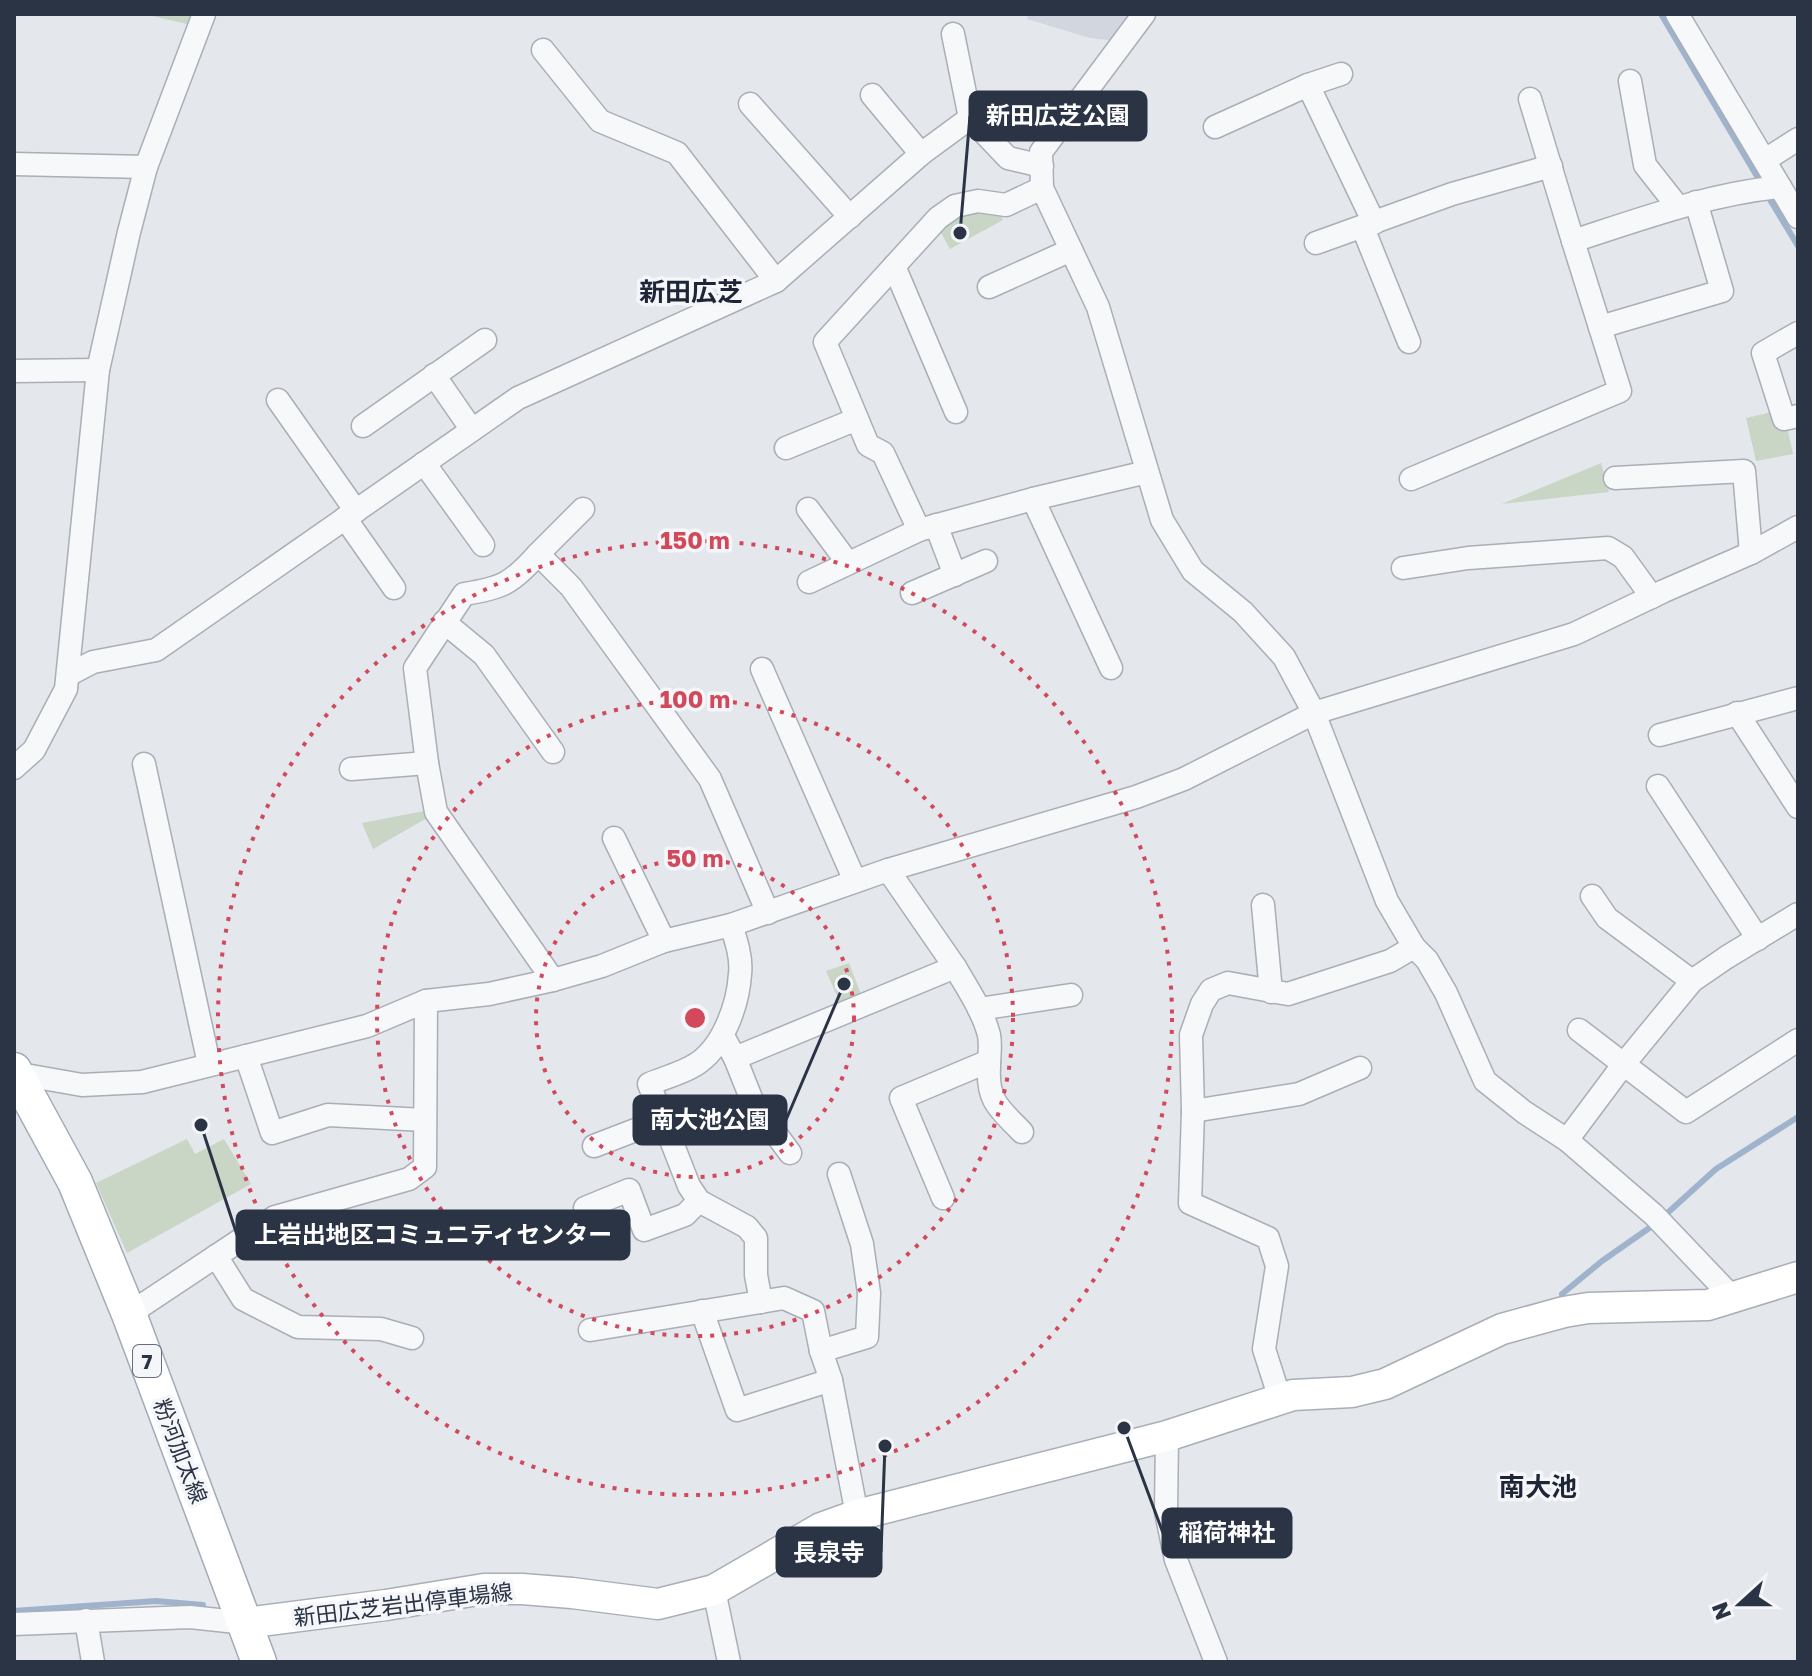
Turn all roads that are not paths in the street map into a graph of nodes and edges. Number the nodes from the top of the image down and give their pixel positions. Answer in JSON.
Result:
{"nodes":[{"id":1,"x":204,"y":14,"type":"edge"},
{"id":2,"x":1144,"y":14,"type":"edge"},
{"id":3,"x":1677,"y":14,"type":"edge"},
{"id":4,"x":953,"y":34,"type":"dead end"},
{"id":5,"x":543,"y":50,"type":"dead end"},
{"id":6,"x":1341,"y":74,"type":"dead end"},
{"id":7,"x":1630,"y":81,"type":"dead end"},
{"id":8,"x":1308,"y":85,"type":"junction"},
{"id":9,"x":872,"y":95,"type":"dead end"},
{"id":10,"x":1530,"y":99,"type":"dead end"},
{"id":11,"x":750,"y":104,"type":"dead end"},
{"id":12,"x":970,"y":118,"type":"junction"},
{"id":13,"x":1215,"y":127,"type":"dead end"},
{"id":14,"x":1798,"y":139,"type":"edge"},
{"id":15,"x":921,"y":154,"type":"junction"},
{"id":16,"x":1765,"y":160,"type":"junction"},
{"id":17,"x":14,"y":164,"type":"edge"},
{"id":18,"x":1551,"y":166,"type":"junction"},
{"id":19,"x":146,"y":167,"type":"junction"},
{"id":20,"x":1042,"y":177,"type":"junction"},
{"id":21,"x":1780,"y":187,"type":"junction"},
{"id":22,"x":1687,"y":204,"type":"junction"},
{"id":23,"x":850,"y":217,"type":"junction"},
{"id":24,"x":1798,"y":217,"type":"edge"},
{"id":25,"x":1368,"y":225,"type":"junction"},
{"id":26,"x":1573,"y":241,"type":"junction"},
{"id":27,"x":1316,"y":243,"type":"dead end"},
{"id":28,"x":1071,"y":250,"type":"junction"},
{"id":29,"x":894,"y":266,"type":"junction"},
{"id":30,"x":776,"y":281,"type":"junction"},
{"id":31,"x":989,"y":287,"type":"dead end"},
{"id":32,"x":1600,"y":327,"type":"junction"},
{"id":33,"x":1798,"y":333,"type":"edge"},
{"id":34,"x":485,"y":340,"type":"dead end"},
{"id":35,"x":1409,"y":342,"type":"dead end"},
{"id":36,"x":98,"y":370,"type":"junction"},
{"id":37,"x":14,"y":371,"type":"edge"},
{"id":38,"x":434,"y":375,"type":"junction"},
{"id":39,"x":278,"y":400,"type":"dead end"},
{"id":40,"x":956,"y":412,"type":"dead end"},
{"id":41,"x":1798,"y":416,"type":"edge"},
{"id":42,"x":857,"y":419,"type":"junction"},
{"id":43,"x":363,"y":426,"type":"dead end"},
{"id":44,"x":472,"y":430,"type":"junction"},
{"id":45,"x":786,"y":448,"type":"dead end"},
{"id":46,"x":424,"y":463,"type":"junction"},
{"id":47,"x":1147,"y":472,"type":"junction"},
{"id":48,"x":1615,"y":478,"type":"dead end"},
{"id":49,"x":1411,"y":479,"type":"dead end"},
{"id":50,"x":1033,"y":499,"type":"junction"},
{"id":51,"x":583,"y":509,"type":"dead end"},
{"id":52,"x":808,"y":509,"type":"dead end"},
{"id":53,"x":350,"y":515,"type":"junction"},
{"id":54,"x":1798,"y":527,"type":"edge"},
{"id":55,"x":928,"y":528,"type":"junction"},
{"id":56,"x":483,"y":545,"type":"dead end"},
{"id":57,"x":1751,"y":553,"type":"junction"},
{"id":58,"x":538,"y":554,"type":"junction"},
{"id":59,"x":986,"y":561,"type":"dead end"},
{"id":60,"x":848,"y":563,"type":"junction"},
{"id":61,"x":1403,"y":568,"type":"dead end"},
{"id":62,"x":955,"y":575,"type":"junction"},
{"id":63,"x":809,"y":582,"type":"dead end"},
{"id":64,"x":394,"y":588,"type":"dead end"},
{"id":65,"x":912,"y":593,"type":"dead end"},
{"id":66,"x":1652,"y":597,"type":"junction"},
{"id":67,"x":444,"y":622,"type":"junction"},
{"id":68,"x":1111,"y":668,"type":"dead end"},
{"id":69,"x":762,"y":669,"type":"dead end"},
{"id":70,"x":68,"y":675,"type":"junction"},
{"id":71,"x":1798,"y":698,"type":"edge"},
{"id":72,"x":1314,"y":713,"type":"junction"},
{"id":73,"x":1737,"y":713,"type":"junction"},
{"id":74,"x":1660,"y":735,"type":"dead end"},
{"id":75,"x":553,"y":752,"type":"dead end"},
{"id":76,"x":427,"y":763,"type":"junction"},
{"id":77,"x":144,"y":764,"type":"dead end"},
{"id":78,"x":14,"y":768,"type":"edge"},
{"id":79,"x":351,"y":769,"type":"dead end"},
{"id":80,"x":1658,"y":786,"type":"dead end"},
{"id":81,"x":1798,"y":807,"type":"edge"},
{"id":82,"x":614,"y":838,"type":"dead end"},
{"id":83,"x":888,"y":870,"type":"junction"},
{"id":84,"x":855,"y":881,"type":"junction"},
{"id":85,"x":1592,"y":896,"type":"dead end"},
{"id":86,"x":1263,"y":905,"type":"dead end"},
{"id":87,"x":768,"y":913,"type":"junction"},
{"id":88,"x":1798,"y":914,"type":"edge"},
{"id":89,"x":731,"y":925,"type":"junction"},
{"id":90,"x":1758,"y":939,"type":"junction"},
{"id":91,"x":664,"y":941,"type":"junction"},
{"id":92,"x":1414,"y":947,"type":"junction"},
{"id":93,"x":955,"y":967,"type":"junction"},
{"id":94,"x":553,"y":980,"type":"junction"},
{"id":95,"x":1692,"y":981,"type":"junction"},
{"id":96,"x":1271,"y":992,"type":"junction"},
{"id":97,"x":1071,"y":995,"type":"dead end"},
{"id":98,"x":426,"y":1001,"type":"junction"},
{"id":99,"x":979,"y":1009,"type":"junction"},
{"id":100,"x":1579,"y":1030,"type":"dead end"},
{"id":101,"x":723,"y":1036,"type":"junction"},
{"id":102,"x":1798,"y":1040,"type":"edge"},
{"id":103,"x":246,"y":1056,"type":"junction"},
{"id":104,"x":735,"y":1058,"type":"junction"},
{"id":105,"x":989,"y":1061,"type":"junction"},
{"id":106,"x":209,"y":1064,"type":"junction"},
{"id":107,"x":1623,"y":1065,"type":"junction"},
{"id":108,"x":1360,"y":1068,"type":"dead end"},
{"id":109,"x":14,"y":1072,"type":"edge"},
{"id":110,"x":1193,"y":1111,"type":"junction"},
{"id":111,"x":664,"y":1119,"type":"junction"},
{"id":112,"x":425,"y":1120,"type":"junction"},
{"id":113,"x":1022,"y":1132,"type":"dead end"},
{"id":114,"x":1567,"y":1140,"type":"junction"},
{"id":115,"x":594,"y":1146,"type":"dead end"},
{"id":116,"x":790,"y":1153,"type":"dead end"},
{"id":117,"x":839,"y":1174,"type":"dead end"},
{"id":118,"x":943,"y":1198,"type":"dead end"},
{"id":119,"x":699,"y":1201,"type":"junction"},
{"id":120,"x":585,"y":1208,"type":"dead end"},
{"id":121,"x":216,"y":1256,"type":"junction"},
{"id":122,"x":1798,"y":1277,"type":"edge"},
{"id":123,"x":1733,"y":1298,"type":"junction"},
{"id":124,"x":761,"y":1302,"type":"junction"},
{"id":125,"x":702,"y":1311,"type":"junction"},
{"id":126,"x":129,"y":1314,"type":"junction"},
{"id":127,"x":590,"y":1330,"type":"dead end"},
{"id":128,"x":412,"y":1338,"type":"dead end"},
{"id":129,"x":821,"y":1351,"type":"junction"},
{"id":130,"x":831,"y":1380,"type":"junction"},
{"id":131,"x":1280,"y":1399,"type":"junction"},
{"id":132,"x":1167,"y":1436,"type":"junction"},
{"id":133,"x":857,"y":1515,"type":"junction"},
{"id":134,"x":714,"y":1590,"type":"junction"},
{"id":135,"x":86,"y":1620,"type":"junction"},
{"id":136,"x":246,"y":1623,"type":"junction"},
{"id":137,"x":14,"y":1624,"type":"edge"},
{"id":138,"x":93,"y":1662,"type":"edge"},
{"id":139,"x":259,"y":1662,"type":"edge"},
{"id":140,"x":729,"y":1662,"type":"edge"},
{"id":141,"x":1216,"y":1662,"type":"edge"}],
"edges":[{"from":1,"to":19,"type":"street"},
{"from":2,"to":20,"type":"street"},
{"from":3,"to":16,"type":"street"},
{"from":4,"to":12,"type":"street"},
{"from":5,"to":30,"type":"street"},
{"from":6,"to":8,"type":"street"},
{"from":7,"to":22,"type":"street"},
{"from":8,"to":13,"type":"street"},
{"from":8,"to":25,"type":"street"},
{"from":9,"to":15,"type":"street"},
{"from":10,"to":18,"type":"street"},
{"from":11,"to":23,"type":"street"},
{"from":12,"to":15,"type":"street"},
{"from":12,"to":20,"type":"street"},
{"from":14,"to":16,"type":"street"},
{"from":15,"to":23,"type":"street"},
{"from":16,"to":21,"type":"street"},
{"from":17,"to":19,"type":"street"},
{"from":18,"to":25,"type":"street"},
{"from":18,"to":26,"type":"street"},
{"from":19,"to":36,"type":"street"},
{"from":20,"to":28,"type":"street"},
{"from":20,"to":29,"type":"street"},
{"from":21,"to":22,"type":"street"},
{"from":21,"to":24,"type":"street"},
{"from":22,"to":26,"type":"street"},
{"from":22,"to":32,"type":"street"},
{"from":23,"to":30,"type":"street"},
{"from":25,"to":27,"type":"street"},
{"from":25,"to":35,"type":"street"},
{"from":26,"to":32,"type":"street"},
{"from":28,"to":31,"type":"street"},
{"from":28,"to":47,"type":"street"},
{"from":29,"to":40,"type":"street"},
{"from":29,"to":42,"type":"street"},
{"from":30,"to":44,"type":"street"},
{"from":32,"to":49,"type":"street"},
{"from":33,"to":41,"type":"street"},
{"from":34,"to":38,"type":"street"},
{"from":36,"to":37,"type":"street"},
{"from":36,"to":70,"type":"street"},
{"from":38,"to":43,"type":"street"},
{"from":38,"to":44,"type":"street"},
{"from":39,"to":53,"type":"street"},
{"from":42,"to":45,"type":"street"},
{"from":42,"to":55,"type":"street"},
{"from":44,"to":46,"type":"street"},
{"from":46,"to":53,"type":"street"},
{"from":46,"to":56,"type":"street"},
{"from":47,"to":50,"type":"street"},
{"from":47,"to":72,"type":"street"},
{"from":48,"to":57,"type":"street"},
{"from":50,"to":55,"type":"street"},
{"from":50,"to":68,"type":"street"},
{"from":51,"to":58,"type":"street"},
{"from":52,"to":60,"type":"street"},
{"from":53,"to":64,"type":"street"},
{"from":53,"to":70,"type":"street"},
{"from":54,"to":57,"type":"street"},
{"from":55,"to":60,"type":"street"},
{"from":55,"to":62,"type":"street"},
{"from":57,"to":66,"type":"street"},
{"from":58,"to":67,"type":"street"},
{"from":58,"to":87,"type":"street"},
{"from":59,"to":62,"type":"street"},
{"from":60,"to":63,"type":"street"},
{"from":61,"to":66,"type":"street"},
{"from":62,"to":65,"type":"street"},
{"from":66,"to":72,"type":"street"},
{"from":67,"to":75,"type":"street"},
{"from":67,"to":76,"type":"street"},
{"from":69,"to":84,"type":"street"},
{"from":70,"to":78,"type":"street"},
{"from":71,"to":73,"type":"street"},
{"from":72,"to":83,"type":"street"},
{"from":72,"to":92,"type":"street"},
{"from":73,"to":74,"type":"street"},
{"from":73,"to":81,"type":"street"},
{"from":76,"to":79,"type":"street"},
{"from":76,"to":94,"type":"street"},
{"from":77,"to":106,"type":"street"},
{"from":80,"to":90,"type":"street"},
{"from":82,"to":91,"type":"street"},
{"from":83,"to":84,"type":"street"},
{"from":83,"to":93,"type":"street"},
{"from":84,"to":87,"type":"street"},
{"from":85,"to":95,"type":"street"},
{"from":86,"to":96,"type":"street"},
{"from":87,"to":89,"type":"street"},
{"from":88,"to":90,"type":"street"},
{"from":89,"to":91,"type":"street"},
{"from":89,"to":101,"type":"street"},
{"from":90,"to":95,"type":"street"},
{"from":91,"to":94,"type":"street"},
{"from":92,"to":96,"type":"street"},
{"from":92,"to":114,"type":"street"},
{"from":93,"to":99,"type":"street"},
{"from":93,"to":104,"type":"street"},
{"from":94,"to":98,"type":"street"},
{"from":95,"to":107,"type":"street"},
{"from":96,"to":110,"type":"street"},
{"from":97,"to":99,"type":"street"},
{"from":98,"to":103,"type":"street"},
{"from":98,"to":112,"type":"street"},
{"from":99,"to":105,"type":"street"},
{"from":100,"to":107,"type":"street"},
{"from":101,"to":104,"type":"street"},
{"from":101,"to":111,"type":"street"},
{"from":102,"to":107,"type":"street"},
{"from":103,"to":106,"type":"street"},
{"from":103,"to":112,"type":"street"},
{"from":104,"to":116,"type":"street"},
{"from":105,"to":113,"type":"street"},
{"from":105,"to":118,"type":"street"},
{"from":106,"to":109,"type":"street"},
{"from":107,"to":114,"type":"street"},
{"from":108,"to":110,"type":"street"},
{"from":109,"to":126,"type":"main road","name":"粉河加太線","number":"7"},
{"from":110,"to":131,"type":"street"},
{"from":111,"to":115,"type":"street"},
{"from":111,"to":119,"type":"street"},
{"from":112,"to":121,"type":"street"},
{"from":114,"to":123,"type":"street"},
{"from":117,"to":129,"type":"street"},
{"from":119,"to":120,"type":"street"},
{"from":119,"to":124,"type":"street"},
{"from":121,"to":126,"type":"street"},
{"from":121,"to":128,"type":"street"},
{"from":122,"to":123,"type":"main road","name":"新田広芝岩出停車場線"},
{"from":123,"to":131,"type":"main road","name":"新田広芝岩出停車場線"},
{"from":124,"to":125,"type":"street"},
{"from":124,"to":129,"type":"street"},
{"from":125,"to":127,"type":"street"},
{"from":125,"to":130,"type":"street"},
{"from":126,"to":136,"type":"main road","name":"粉河加太線","number":"7"},
{"from":129,"to":130,"type":"street"},
{"from":130,"to":133,"type":"street"},
{"from":131,"to":132,"type":"main road","name":"新田広芝岩出停車場線"},
{"from":132,"to":133,"type":"main road","name":"新田広芝岩出停車場線"},
{"from":132,"to":141,"type":"street"},
{"from":133,"to":134,"type":"main road","name":"新田広芝岩出停車場線"},
{"from":134,"to":136,"type":"main road","name":"新田広芝岩出停車場線"},
{"from":134,"to":140,"type":"street"},
{"from":135,"to":136,"type":"street"},
{"from":135,"to":137,"type":"street"},
{"from":135,"to":138,"type":"street"},
{"from":136,"to":139,"type":"main road","name":"粉河加太線","number":"7"}]}
